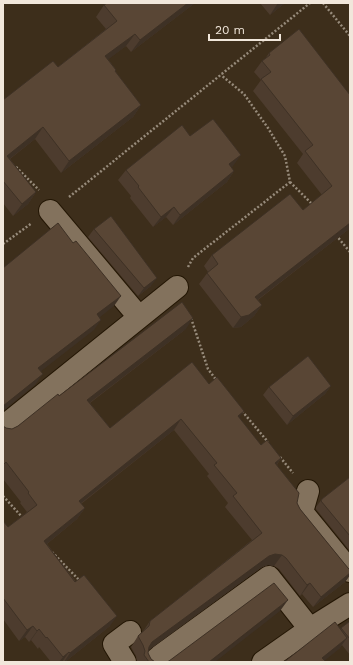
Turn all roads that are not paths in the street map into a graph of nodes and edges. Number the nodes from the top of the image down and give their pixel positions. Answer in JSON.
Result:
{"nodes":[{"id":1,"x":53,"y":209,"type":"road end"},
{"id":2,"x":176,"y":287,"type":"road end"},
{"id":3,"x":139,"y":317,"type":"junction"},
{"id":4,"x":3,"y":427,"type":"edge"},
{"id":5,"x":308,"y":491,"type":"road end"},
{"id":6,"x":350,"y":571,"type":"edge"},
{"id":7,"x":350,"y":604,"type":"edge"},
{"id":8,"x":310,"y":629,"type":"junction"},
{"id":9,"x":130,"y":632,"type":"dead end"},
{"id":10,"x":125,"y":662,"type":"edge"},
{"id":11,"x":153,"y":662,"type":"edge"},
{"id":12,"x":263,"y":662,"type":"edge"}],
"edges":[{"from":1,"to":3,"type":"lane"},
{"from":2,"to":3,"type":"lane"},
{"from":3,"to":4,"type":"lane"},
{"from":5,"to":6,"type":"lane"},
{"from":7,"to":8,"type":"lane"},
{"from":8,"to":11,"type":"lane"},
{"from":8,"to":12,"type":"lane"},
{"from":9,"to":10,"type":"lane"}]}
